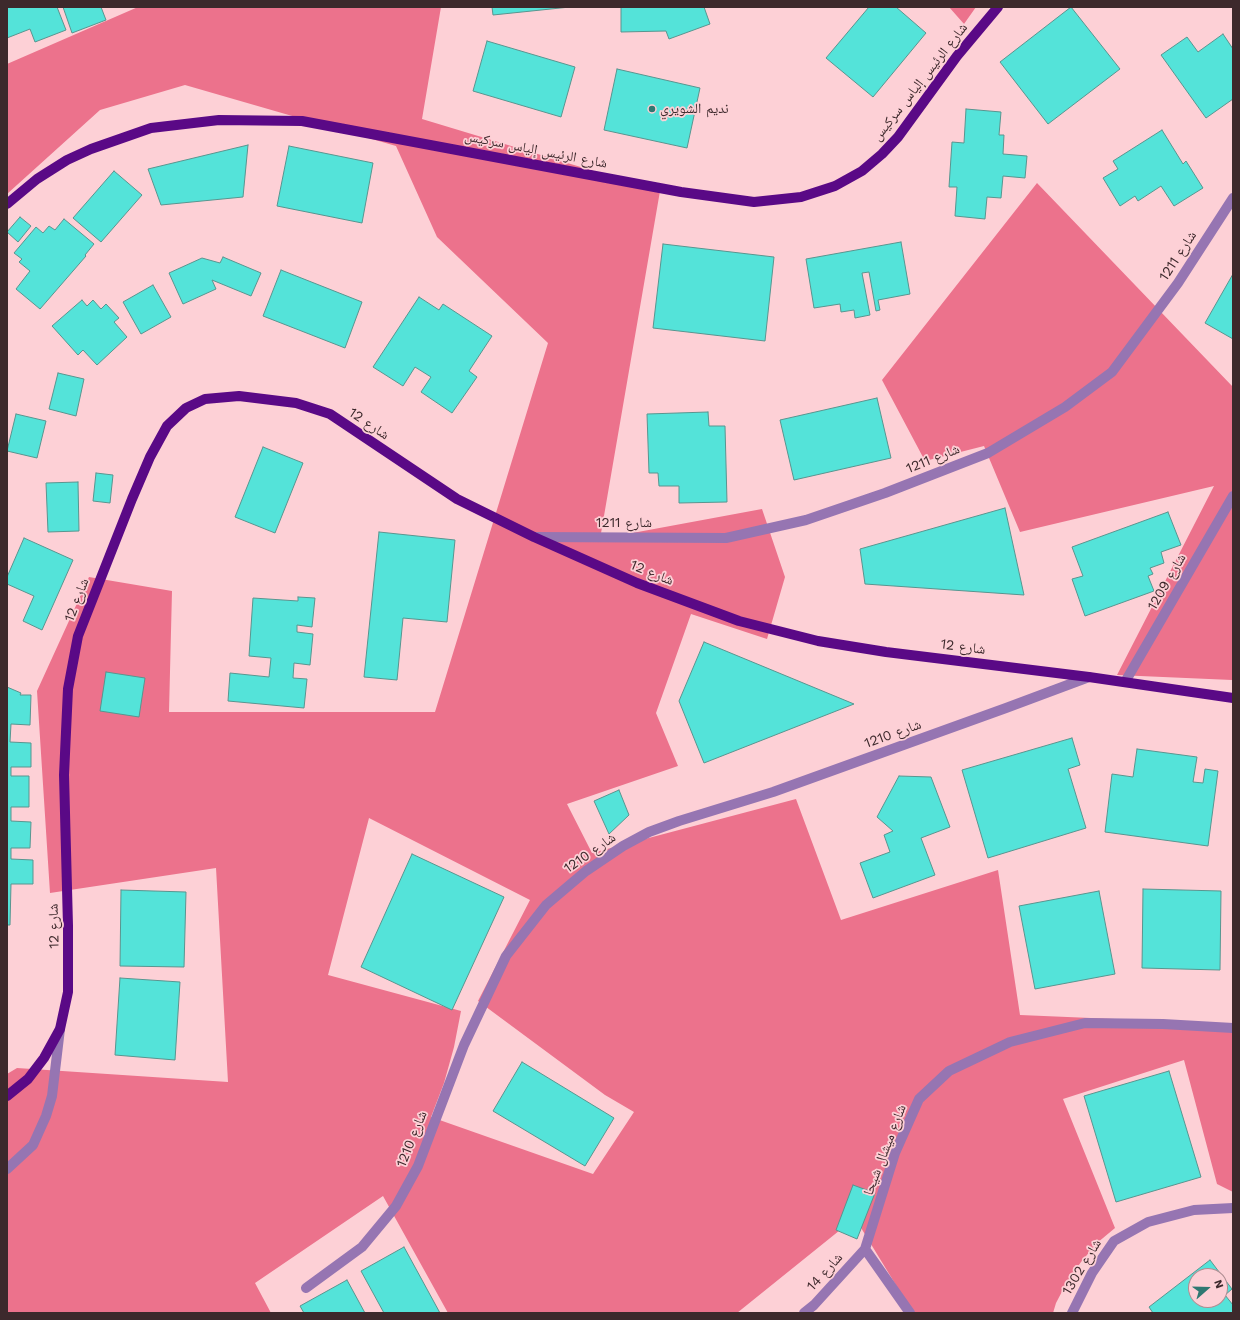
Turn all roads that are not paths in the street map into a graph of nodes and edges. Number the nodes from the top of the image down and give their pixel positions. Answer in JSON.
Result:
{"nodes":[{"id":1,"x":998,"y":7,"type":"edge"},
{"id":2,"x":1233,"y":198,"type":"edge"},
{"id":3,"x":7,"y":204,"type":"edge"},
{"id":4,"x":1233,"y":496,"type":"edge"},
{"id":5,"x":534,"y":537,"type":"junction"},
{"id":6,"x":1089,"y":677,"type":"junction"},
{"id":7,"x":1125,"y":682,"type":"junction"},
{"id":8,"x":1233,"y":698,"type":"edge"},
{"id":9,"x":1233,"y":1028,"type":"edge"},
{"id":10,"x":60,"y":1029,"type":"junction"},
{"id":11,"x":7,"y":1096,"type":"edge"},
{"id":12,"x":7,"y":1169,"type":"edge"},
{"id":13,"x":1233,"y":1208,"type":"edge"},
{"id":14,"x":865,"y":1249,"type":"junction"},
{"id":15,"x":306,"y":1288,"type":"dead end"},
{"id":16,"x":804,"y":1313,"type":"edge"},
{"id":17,"x":910,"y":1313,"type":"edge"},
{"id":18,"x":1072,"y":1313,"type":"edge"}],
"edges":[{"from":1,"to":3,"type":"main road","name":"شارع الرئيس إلياس سركيس"},
{"from":2,"to":5,"type":"street","name":"شارع 1211"},
{"from":4,"to":7,"type":"street","name":"شارع 1209"},
{"from":5,"to":6,"type":"main road","name":"شارع 12"},
{"from":5,"to":10,"type":"main road","name":"شارع 12"},
{"from":6,"to":7,"type":"main road","name":"شارع 12"},
{"from":6,"to":15,"type":"street","name":"شارع 1210"},
{"from":7,"to":8,"type":"main road","name":"شارع 12"},
{"from":9,"to":14,"type":"street","name":"شارع ميشال شيحا"},
{"from":10,"to":11,"type":"main road","name":"شارع 12"},
{"from":10,"to":12,"type":"street"},
{"from":13,"to":18,"type":"street","name":"شارع 1302"},
{"from":14,"to":16,"type":"street","name":"شارع 14"},
{"from":14,"to":17,"type":"street"}]}
